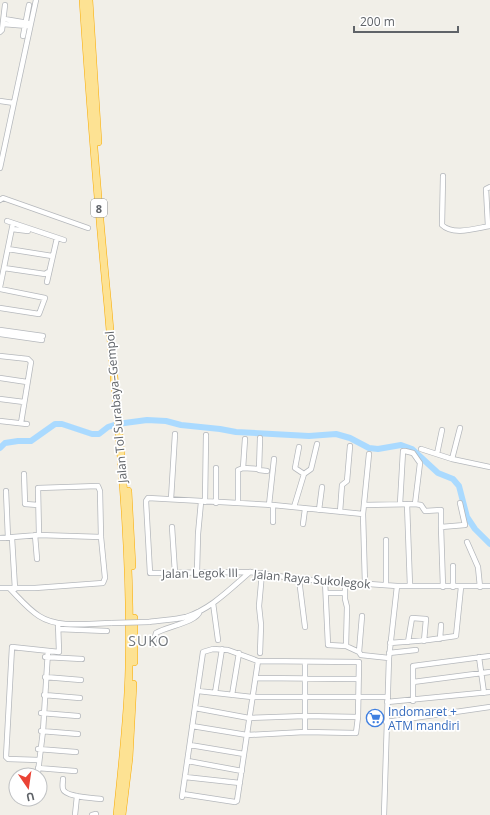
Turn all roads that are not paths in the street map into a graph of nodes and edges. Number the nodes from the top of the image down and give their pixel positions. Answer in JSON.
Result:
{"nodes":[{"id":1,"x":36,"y":0,"type":"edge"},
{"id":2,"x":83,"y":0,"type":"edge"},
{"id":3,"x":89,"y":0,"type":"edge"},
{"id":4,"x":29,"y":5,"type":"dead end"},
{"id":5,"x":3,"y":8,"type":"edge"},
{"id":6,"x":4,"y":22,"type":"junction"},
{"id":7,"x":27,"y":24,"type":"junction"},
{"id":8,"x":0,"y":32,"type":"edge"},
{"id":9,"x":23,"y":36,"type":"dead end"},
{"id":10,"x":0,"y":101,"type":"edge"},
{"id":11,"x":14,"y":103,"type":"junction"},
{"id":12,"x":0,"y":168,"type":"edge"},
{"id":13,"x":443,"y":176,"type":"dead end"},
{"id":14,"x":490,"y":187,"type":"edge"},
{"id":15,"x":0,"y":200,"type":"edge"},
{"id":16,"x":7,"y":221,"type":"dead end"},
{"id":17,"x":12,"y":226,"type":"junction"},
{"id":18,"x":489,"y":226,"type":"edge"},
{"id":19,"x":88,"y":228,"type":"dead end"},
{"id":20,"x":57,"y":238,"type":"junction"},
{"id":21,"x":64,"y":240,"type":"dead end"},
{"id":22,"x":8,"y":249,"type":"junction"},
{"id":23,"x":52,"y":256,"type":"junction"},
{"id":24,"x":4,"y":268,"type":"junction"},
{"id":25,"x":48,"y":272,"type":"junction"},
{"id":26,"x":1,"y":278,"type":"edge"},
{"id":27,"x":47,"y":282,"type":"dead end"},
{"id":28,"x":0,"y":288,"type":"edge"},
{"id":29,"x":0,"y":308,"type":"edge"},
{"id":30,"x":0,"y":330,"type":"edge"},
{"id":31,"x":0,"y":334,"type":"edge"},
{"id":32,"x":34,"y":337,"type":"junction"},
{"id":33,"x":43,"y":338,"type":"dead end"},
{"id":34,"x":0,"y":356,"type":"edge"},
{"id":35,"x":0,"y":378,"type":"edge"},
{"id":36,"x":27,"y":382,"type":"junction"},
{"id":37,"x":0,"y":399,"type":"edge"},
{"id":38,"x":24,"y":402,"type":"junction"},
{"id":39,"x":120,"y":416,"type":"junction"},
{"id":40,"x":0,"y":420,"type":"edge"},
{"id":41,"x":21,"y":423,"type":"junction"},
{"id":42,"x":27,"y":424,"type":"dead end"},
{"id":43,"x":460,"y":428,"type":"dead end"},
{"id":44,"x":121,"y":429,"type":"junction"},
{"id":45,"x":442,"y":430,"type":"dead end"},
{"id":46,"x":175,"y":434,"type":"dead end"},
{"id":47,"x":206,"y":436,"type":"dead end"},
{"id":48,"x":260,"y":438,"type":"dead end"},
{"id":49,"x":245,"y":439,"type":"dead end"},
{"id":50,"x":317,"y":444,"type":"dead end"},
{"id":51,"x":350,"y":446,"type":"dead end"},
{"id":52,"x":299,"y":447,"type":"dead end"},
{"id":53,"x":421,"y":449,"type":"dead end"},
{"id":54,"x":368,"y":454,"type":"dead end"},
{"id":55,"x":437,"y":454,"type":"junction"},
{"id":56,"x":274,"y":459,"type":"dead end"},
{"id":57,"x":452,"y":459,"type":"junction"},
{"id":58,"x":490,"y":467,"type":"edge"},
{"id":59,"x":216,"y":468,"type":"dead end"},
{"id":60,"x":243,"y":468,"type":"junction"},
{"id":61,"x":259,"y":469,"type":"junction"},
{"id":62,"x":267,"y":470,"type":"dead end"},
{"id":63,"x":24,"y":474,"type":"dead end"},
{"id":64,"x":304,"y":474,"type":"junction"},
{"id":65,"x":322,"y":486,"type":"dead end"},
{"id":66,"x":6,"y":491,"type":"dead end"},
{"id":67,"x":171,"y":499,"type":"junction"},
{"id":68,"x":203,"y":502,"type":"junction"},
{"id":69,"x":216,"y":503,"type":"junction"},
{"id":70,"x":238,"y":503,"type":"junction"},
{"id":71,"x":460,"y":503,"type":"dead end"},
{"id":72,"x":400,"y":504,"type":"junction"},
{"id":73,"x":407,"y":504,"type":"junction"},
{"id":74,"x":415,"y":504,"type":"junction"},
{"id":75,"x":38,"y":505,"type":"junction"},
{"id":76,"x":271,"y":505,"type":"junction"},
{"id":77,"x":364,"y":505,"type":"junction"},
{"id":78,"x":294,"y":507,"type":"junction"},
{"id":79,"x":305,"y":509,"type":"junction"},
{"id":80,"x":319,"y":510,"type":"junction"},
{"id":81,"x":340,"y":512,"type":"junction"},
{"id":82,"x":363,"y":514,"type":"junction"},
{"id":83,"x":273,"y":522,"type":"dead end"},
{"id":84,"x":303,"y":524,"type":"dead end"},
{"id":85,"x":172,"y":527,"type":"dead end"},
{"id":86,"x":441,"y":527,"type":"junction"},
{"id":87,"x":37,"y":535,"type":"junction"},
{"id":88,"x":101,"y":537,"type":"junction"},
{"id":89,"x":0,"y":538,"type":"edge"},
{"id":90,"x":10,"y":538,"type":"junction"},
{"id":91,"x":386,"y":540,"type":"dead end"},
{"id":92,"x":467,"y":542,"type":"dead end"},
{"id":93,"x":37,"y":559,"type":"dead end"},
{"id":94,"x":453,"y":566,"type":"dead end"},
{"id":95,"x":197,"y":572,"type":"junction"},
{"id":96,"x":250,"y":572,"type":"junction"},
{"id":97,"x":175,"y":573,"type":"junction"},
{"id":98,"x":262,"y":573,"type":"junction"},
{"id":99,"x":299,"y":579,"type":"junction"},
{"id":100,"x":325,"y":581,"type":"junction"},
{"id":101,"x":345,"y":583,"type":"junction"},
{"id":102,"x":365,"y":584,"type":"junction"},
{"id":103,"x":386,"y":585,"type":"junction"},
{"id":104,"x":397,"y":586,"type":"junction"},
{"id":105,"x":410,"y":586,"type":"junction"},
{"id":106,"x":490,"y":586,"type":"edge"},
{"id":107,"x":443,"y":587,"type":"junction"},
{"id":108,"x":453,"y":587,"type":"junction"},
{"id":109,"x":461,"y":587,"type":"junction"},
{"id":110,"x":480,"y":587,"type":"junction"},
{"id":111,"x":0,"y":588,"type":"edge"},
{"id":112,"x":12,"y":589,"type":"junction"},
{"id":113,"x":326,"y":593,"type":"junction"},
{"id":114,"x":344,"y":593,"type":"junction"},
{"id":115,"x":213,"y":603,"type":"junction"},
{"id":116,"x":200,"y":611,"type":"junction"},
{"id":117,"x":362,"y":616,"type":"dead end"},
{"id":118,"x":441,"y":625,"type":"dead end"},
{"id":119,"x":58,"y":626,"type":"junction"},
{"id":120,"x":305,"y":627,"type":"dead end"},
{"id":121,"x":107,"y":631,"type":"dead end"},
{"id":122,"x":440,"y":639,"type":"junction"},
{"id":123,"x":218,"y":640,"type":"dead end"},
{"id":124,"x":424,"y":641,"type":"junction"},
{"id":125,"x":408,"y":642,"type":"junction"},
{"id":126,"x":390,"y":643,"type":"junction"},
{"id":127,"x":153,"y":644,"type":"dead end"},
{"id":128,"x":346,"y":646,"type":"junction"},
{"id":129,"x":222,"y":649,"type":"junction"},
{"id":130,"x":416,"y":650,"type":"dead end"},
{"id":131,"x":47,"y":651,"type":"junction"},
{"id":132,"x":359,"y":652,"type":"junction"},
{"id":133,"x":239,"y":653,"type":"junction"},
{"id":134,"x":260,"y":653,"type":"dead end"},
{"id":135,"x":389,"y":655,"type":"junction"},
{"id":136,"x":490,"y":656,"type":"edge"},
{"id":137,"x":479,"y":657,"type":"junction"},
{"id":138,"x":46,"y":658,"type":"junction"},
{"id":139,"x":82,"y":659,"type":"dead end"},
{"id":140,"x":258,"y":661,"type":"junction"},
{"id":141,"x":305,"y":662,"type":"junction"},
{"id":142,"x":490,"y":672,"type":"edge"},
{"id":143,"x":481,"y":673,"type":"junction"},
{"id":144,"x":45,"y":677,"type":"junction"},
{"id":145,"x":256,"y":678,"type":"junction"},
{"id":146,"x":358,"y":678,"type":"junction"},
{"id":147,"x":305,"y":679,"type":"junction"},
{"id":148,"x":81,"y":680,"type":"dead end"},
{"id":149,"x":413,"y":682,"type":"junction"},
{"id":150,"x":198,"y":691,"type":"junction"},
{"id":151,"x":490,"y":692,"type":"edge"},
{"id":152,"x":215,"y":693,"type":"junction"},
{"id":153,"x":484,"y":693,"type":"junction"},
{"id":154,"x":44,"y":695,"type":"junction"},
{"id":155,"x":232,"y":695,"type":"junction"},
{"id":156,"x":252,"y":697,"type":"junction"},
{"id":157,"x":305,"y":697,"type":"junction"},
{"id":158,"x":359,"y":697,"type":"junction"},
{"id":159,"x":80,"y":698,"type":"dead end"},
{"id":160,"x":387,"y":700,"type":"junction"},
{"id":161,"x":413,"y":701,"type":"junction"},
{"id":162,"x":490,"y":707,"type":"edge"},
{"id":163,"x":195,"y":708,"type":"junction"},
{"id":164,"x":42,"y":713,"type":"junction"},
{"id":165,"x":78,"y":716,"type":"dead end"},
{"id":166,"x":305,"y":716,"type":"junction"},
{"id":167,"x":358,"y":717,"type":"junction"},
{"id":168,"x":249,"y":718,"type":"junction"},
{"id":169,"x":386,"y":722,"type":"junction"},
{"id":170,"x":192,"y":726,"type":"junction"},
{"id":171,"x":41,"y":731,"type":"junction"},
{"id":172,"x":305,"y":732,"type":"junction"},
{"id":173,"x":78,"y":734,"type":"dead end"},
{"id":174,"x":247,"y":735,"type":"junction"},
{"id":175,"x":190,"y":745,"type":"junction"},
{"id":176,"x":40,"y":750,"type":"junction"},
{"id":177,"x":76,"y":752,"type":"dead end"},
{"id":178,"x":244,"y":754,"type":"junction"},
{"id":179,"x":39,"y":760,"type":"junction"},
{"id":180,"x":188,"y":761,"type":"junction"},
{"id":181,"x":75,"y":771,"type":"dead end"},
{"id":182,"x":242,"y":771,"type":"junction"},
{"id":183,"x":185,"y":777,"type":"junction"},
{"id":184,"x":63,"y":779,"type":"dead end"},
{"id":185,"x":240,"y":783,"type":"junction"},
{"id":186,"x":77,"y":796,"type":"junction"},
{"id":187,"x":101,"y":799,"type":"dead end"},
{"id":188,"x":75,"y":815,"type":"edge"},
{"id":189,"x":117,"y":815,"type":"edge"},
{"id":190,"x":122,"y":815,"type":"edge"},
{"id":191,"x":384,"y":815,"type":"edge"}],
"edges":[{"from":1,"to":7,"type":"street"},
{"from":2,"to":39,"type":"highway","name":"Jalan Tol Surabaya–Gempol","number":"8"},
{"from":3,"to":39,"type":"highway","name":"Jalan Tol Surabaya–Gempol","number":"8"},
{"from":4,"to":7,"type":"street"},
{"from":5,"to":6,"type":"street"},
{"from":6,"to":7,"type":"street"},
{"from":6,"to":8,"type":"street"},
{"from":7,"to":9,"type":"street"},
{"from":7,"to":11,"type":"street"},
{"from":10,"to":11,"type":"street"},
{"from":11,"to":12,"type":"street"},
{"from":13,"to":18,"type":"street"},
{"from":14,"to":18,"type":"street"},
{"from":15,"to":19,"type":"street"},
{"from":16,"to":17,"type":"street"},
{"from":17,"to":20,"type":"street"},
{"from":17,"to":22,"type":"street"},
{"from":20,"to":21,"type":"street"},
{"from":20,"to":23,"type":"street"},
{"from":22,"to":23,"type":"street"},
{"from":22,"to":24,"type":"street"},
{"from":23,"to":25,"type":"street"},
{"from":24,"to":25,"type":"street"},
{"from":24,"to":26,"type":"street"},
{"from":25,"to":27,"type":"street"},
{"from":26,"to":28,"type":"street"},
{"from":28,"to":29,"type":"street"},
{"from":30,"to":32,"type":"street"},
{"from":31,"to":32,"type":"street"},
{"from":32,"to":33,"type":"street"},
{"from":34,"to":36,"type":"street"},
{"from":35,"to":36,"type":"street"},
{"from":36,"to":38,"type":"street"},
{"from":37,"to":38,"type":"street"},
{"from":38,"to":41,"type":"street"},
{"from":39,"to":44,"type":"highway","name":"Jalan Tol Surabaya–Gempol","number":"8"},
{"from":40,"to":41,"type":"street"},
{"from":41,"to":42,"type":"street"},
{"from":43,"to":57,"type":"street"},
{"from":44,"to":189,"type":"highway","name":"Jalan Tol Surabaya–Gempol","number":"8"},
{"from":44,"to":190,"type":"highway","name":"Jalan Tol Surabaya–Gempol","number":"8"},
{"from":45,"to":55,"type":"street"},
{"from":46,"to":67,"type":"street"},
{"from":47,"to":68,"type":"street"},
{"from":48,"to":61,"type":"street"},
{"from":49,"to":60,"type":"street"},
{"from":50,"to":64,"type":"street"},
{"from":51,"to":81,"type":"street"},
{"from":52,"to":64,"type":"street"},
{"from":53,"to":55,"type":"street"},
{"from":54,"to":77,"type":"street"},
{"from":55,"to":57,"type":"street"},
{"from":56,"to":76,"type":"street"},
{"from":57,"to":58,"type":"street"},
{"from":59,"to":69,"type":"street"},
{"from":60,"to":61,"type":"street"},
{"from":60,"to":70,"type":"street"},
{"from":61,"to":62,"type":"street"},
{"from":63,"to":75,"type":"street"},
{"from":64,"to":78,"type":"street"},
{"from":65,"to":80,"type":"street"},
{"from":66,"to":90,"type":"street"},
{"from":67,"to":68,"type":"street"},
{"from":67,"to":97,"type":"street","name":"Jalan Legok III"},
{"from":68,"to":69,"type":"street"},
{"from":68,"to":95,"type":"street"},
{"from":69,"to":70,"type":"street"},
{"from":70,"to":76,"type":"street"},
{"from":71,"to":86,"type":"street"},
{"from":72,"to":73,"type":"street"},
{"from":72,"to":74,"type":"street"},
{"from":72,"to":77,"type":"street"},
{"from":73,"to":74,"type":"street"},
{"from":73,"to":105,"type":"street"},
{"from":74,"to":86,"type":"street"},
{"from":75,"to":87,"type":"street"},
{"from":75,"to":88,"type":"street"},
{"from":76,"to":78,"type":"street"},
{"from":76,"to":83,"type":"street"},
{"from":77,"to":82,"type":"street"},
{"from":78,"to":79,"type":"street"},
{"from":79,"to":80,"type":"street"},
{"from":79,"to":84,"type":"street"},
{"from":80,"to":81,"type":"street"},
{"from":81,"to":82,"type":"street"},
{"from":82,"to":102,"type":"street"},
{"from":85,"to":97,"type":"street"},
{"from":86,"to":107,"type":"street"},
{"from":87,"to":88,"type":"street"},
{"from":87,"to":90,"type":"street"},
{"from":87,"to":93,"type":"street"},
{"from":88,"to":112,"type":"street"},
{"from":89,"to":90,"type":"street"},
{"from":90,"to":112,"type":"street"},
{"from":91,"to":103,"type":"street"},
{"from":92,"to":110,"type":"street"},
{"from":94,"to":108,"type":"street"},
{"from":95,"to":96,"type":"street","name":"Jalan Legok III"},
{"from":95,"to":97,"type":"street","name":"Jalan Legok III"},
{"from":96,"to":98,"type":"street","name":"Jalan Raya Sukolegok"},
{"from":96,"to":115,"type":"street","name":"Jalan Raya Sukolegok"},
{"from":98,"to":99,"type":"street","name":"Jalan Raya Sukolegok"},
{"from":98,"to":134,"type":"street"},
{"from":99,"to":100,"type":"street","name":"Jalan Raya Sukolegok"},
{"from":99,"to":120,"type":"street"},
{"from":100,"to":101,"type":"street","name":"Jalan Raya Sukolegok"},
{"from":100,"to":113,"type":"street"},
{"from":101,"to":102,"type":"street","name":"Jalan Raya Sukolegok"},
{"from":101,"to":114,"type":"street"},
{"from":102,"to":103,"type":"street","name":"Jalan Raya Sukolegok"},
{"from":103,"to":104,"type":"street","name":"Jalan Raya Sukolegok"},
{"from":104,"to":105,"type":"street","name":"Jalan Raya Sukolegok"},
{"from":104,"to":126,"type":"street"},
{"from":105,"to":107,"type":"street","name":"Jalan Raya Sukolegok"},
{"from":106,"to":110,"type":"street","name":"Jalan Raya Sukolegok"},
{"from":107,"to":108,"type":"street","name":"Jalan Raya Sukolegok"},
{"from":108,"to":109,"type":"street","name":"Jalan Raya Sukolegok"},
{"from":109,"to":110,"type":"street","name":"Jalan Raya Sukolegok"},
{"from":109,"to":122,"type":"street"},
{"from":111,"to":112,"type":"street"},
{"from":112,"to":119,"type":"street","name":"Jalan Raya Sukolegok"},
{"from":113,"to":114,"type":"street"},
{"from":113,"to":128,"type":"street"},
{"from":114,"to":128,"type":"street"},
{"from":115,"to":116,"type":"street","name":"Jalan Raya Sukolegok"},
{"from":115,"to":123,"type":"street"},
{"from":116,"to":119,"type":"street","name":"Jalan Raya Sukolegok","bridge":true},
{"from":116,"to":127,"type":"street"},
{"from":117,"to":132,"type":"street"},
{"from":118,"to":122,"type":"street"},
{"from":119,"to":121,"type":"street"},
{"from":119,"to":131,"type":"street"},
{"from":122,"to":124,"type":"street"},
{"from":124,"to":125,"type":"street"},
{"from":124,"to":125,"type":"street"},
{"from":125,"to":126,"type":"street"},
{"from":126,"to":135,"type":"street"},
{"from":128,"to":132,"type":"street"},
{"from":129,"to":133,"type":"street"},
{"from":129,"to":150,"type":"street"},
{"from":129,"to":152,"type":"street"},
{"from":130,"to":135,"type":"street"},
{"from":131,"to":138,"type":"street"},
{"from":131,"to":179,"type":"street"},
{"from":132,"to":135,"type":"street"},
{"from":133,"to":140,"type":"street"},
{"from":133,"to":155,"type":"street"},
{"from":135,"to":160,"type":"street"},
{"from":136,"to":137,"type":"street"},
{"from":137,"to":143,"type":"street"},
{"from":137,"to":149,"type":"street"},
{"from":138,"to":139,"type":"street"},
{"from":138,"to":144,"type":"street"},
{"from":140,"to":141,"type":"street"},
{"from":140,"to":145,"type":"street"},
{"from":141,"to":146,"type":"street"},
{"from":141,"to":147,"type":"street"},
{"from":142,"to":143,"type":"street"},
{"from":143,"to":149,"type":"street"},
{"from":143,"to":153,"type":"street"},
{"from":144,"to":148,"type":"street"},
{"from":144,"to":154,"type":"street"},
{"from":145,"to":147,"type":"street"},
{"from":145,"to":156,"type":"street"},
{"from":146,"to":147,"type":"street"},
{"from":146,"to":158,"type":"street"},
{"from":147,"to":157,"type":"street"},
{"from":149,"to":161,"type":"street"},
{"from":150,"to":152,"type":"street"},
{"from":150,"to":163,"type":"street"},
{"from":151,"to":153,"type":"street"},
{"from":152,"to":155,"type":"street"},
{"from":153,"to":161,"type":"street"},
{"from":154,"to":159,"type":"street"},
{"from":154,"to":164,"type":"street"},
{"from":155,"to":156,"type":"street"},
{"from":156,"to":157,"type":"street"},
{"from":156,"to":168,"type":"street"},
{"from":157,"to":158,"type":"street"},
{"from":157,"to":166,"type":"street"},
{"from":158,"to":160,"type":"street"},
{"from":158,"to":167,"type":"street"},
{"from":160,"to":161,"type":"street"},
{"from":160,"to":169,"type":"street"},
{"from":162,"to":169,"type":"street"},
{"from":163,"to":168,"type":"street"},
{"from":163,"to":170,"type":"street"},
{"from":164,"to":165,"type":"street"},
{"from":164,"to":171,"type":"street"},
{"from":166,"to":167,"type":"street"},
{"from":166,"to":168,"type":"street"},
{"from":166,"to":172,"type":"street"},
{"from":167,"to":172,"type":"street"},
{"from":168,"to":174,"type":"street"},
{"from":169,"to":191,"type":"street"},
{"from":170,"to":174,"type":"street"},
{"from":170,"to":175,"type":"street"},
{"from":171,"to":173,"type":"street"},
{"from":171,"to":176,"type":"street"},
{"from":172,"to":174,"type":"street"},
{"from":174,"to":178,"type":"street"},
{"from":175,"to":178,"type":"street"},
{"from":175,"to":180,"type":"street"},
{"from":176,"to":177,"type":"street"},
{"from":176,"to":179,"type":"street"},
{"from":178,"to":182,"type":"street"},
{"from":179,"to":181,"type":"street"},
{"from":180,"to":182,"type":"street"},
{"from":180,"to":183,"type":"street"},
{"from":182,"to":185,"type":"street"},
{"from":183,"to":185,"type":"street"},
{"from":183,"to":185,"type":"street"},
{"from":184,"to":186,"type":"street"},
{"from":186,"to":187,"type":"street"},
{"from":186,"to":188,"type":"street"}]}
